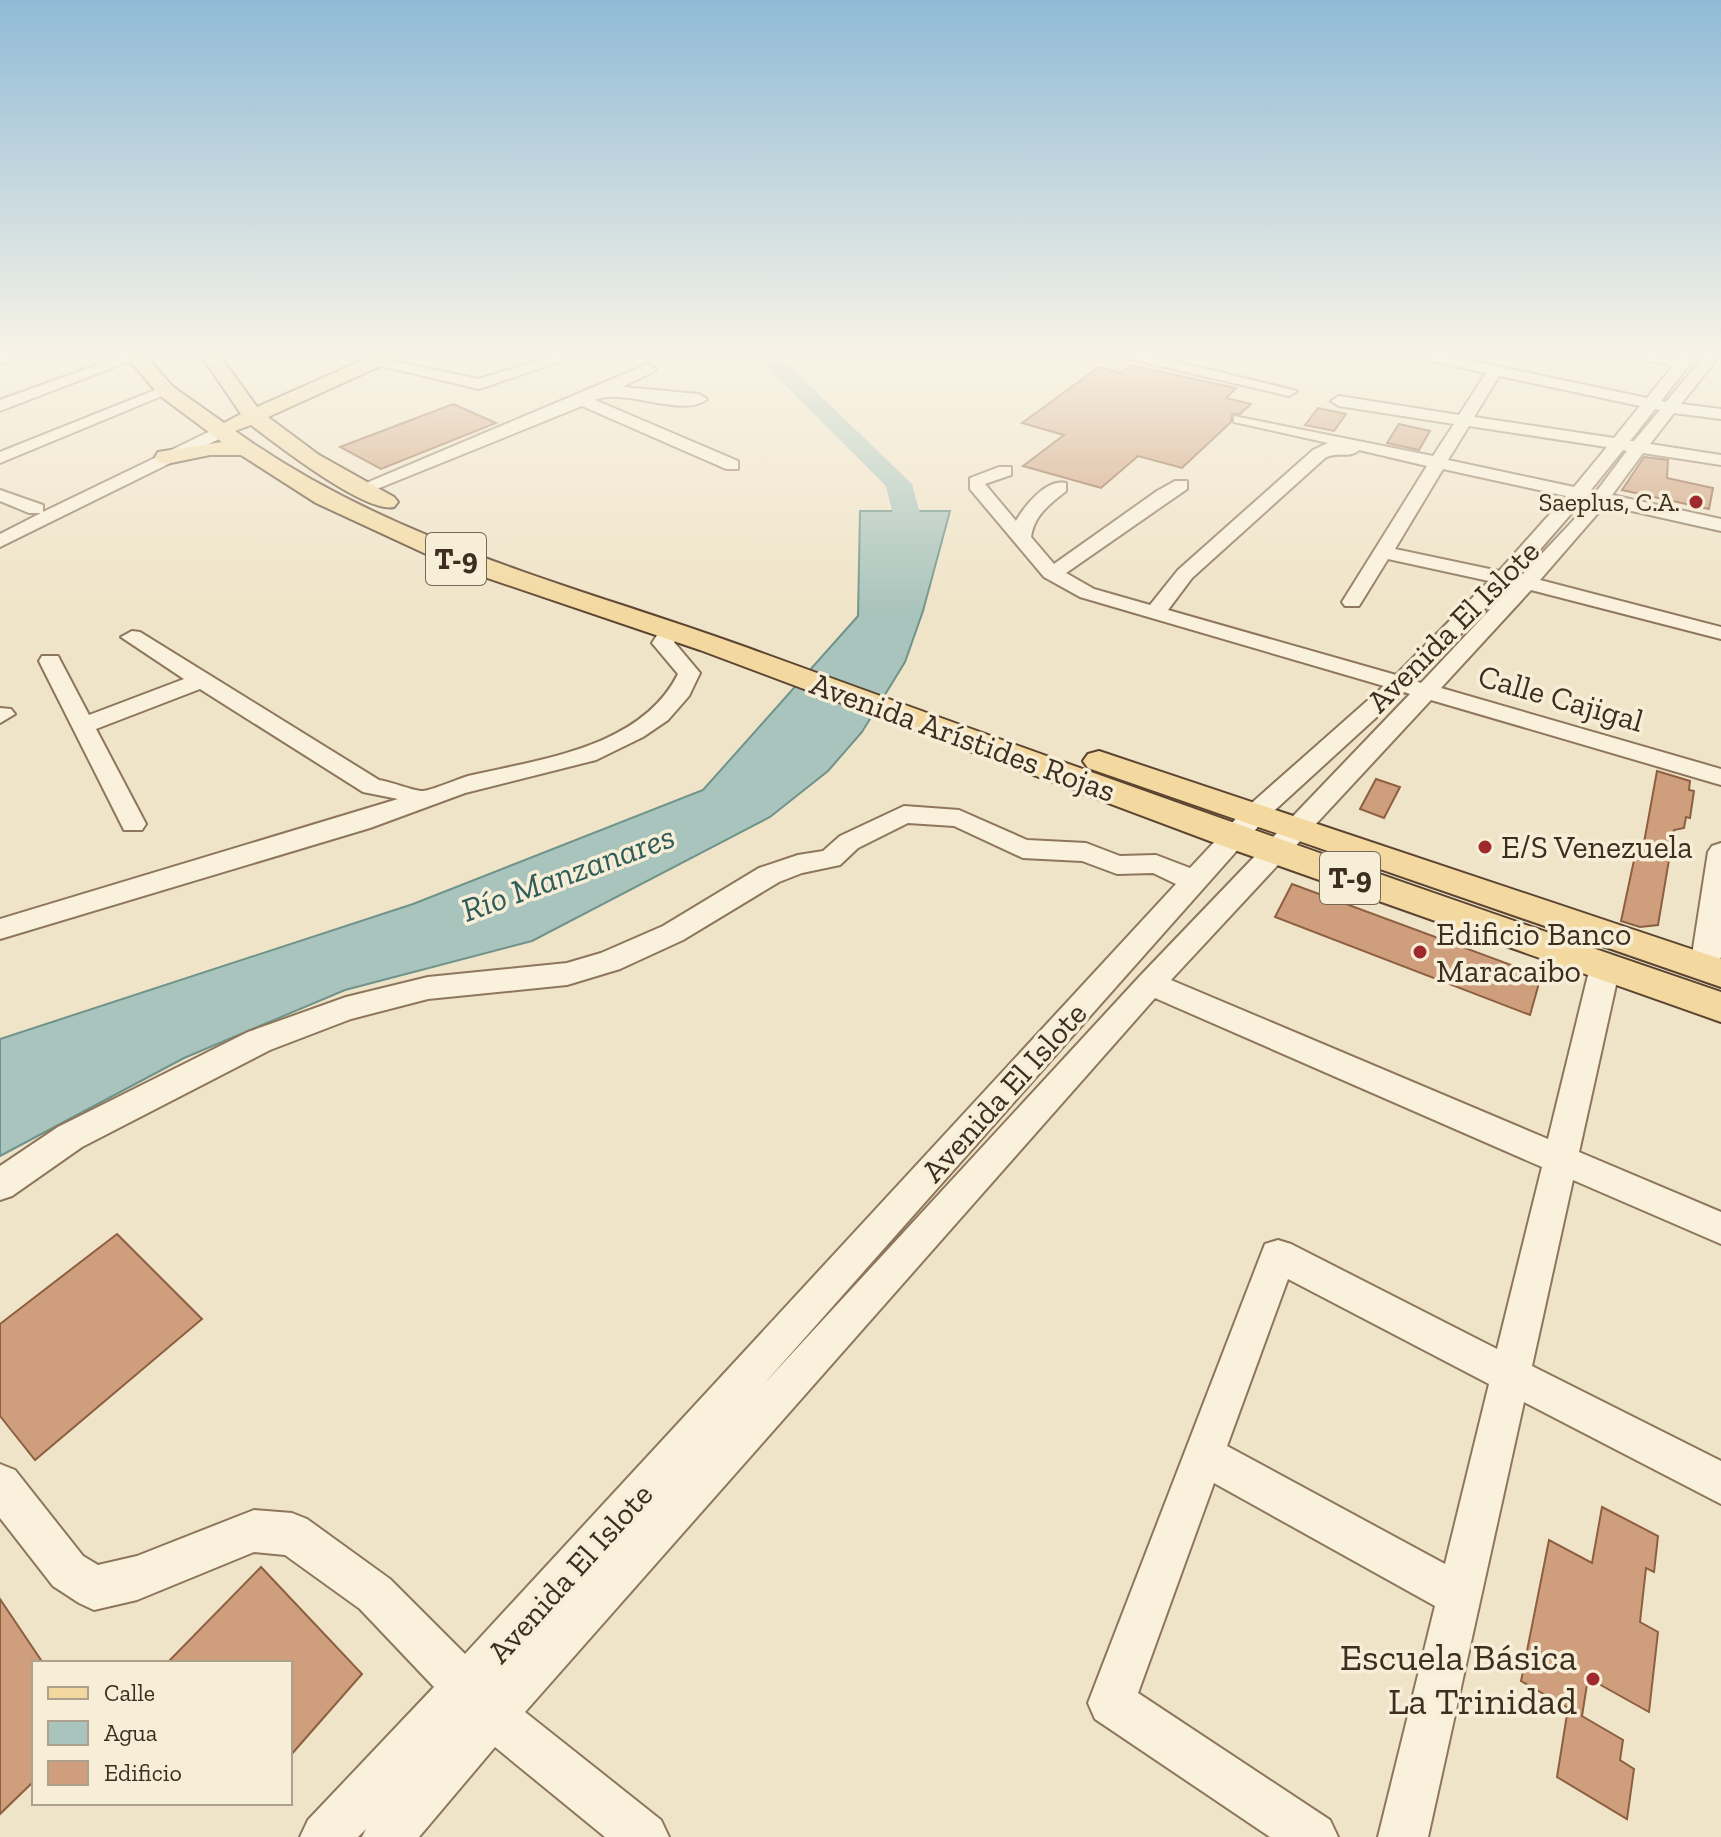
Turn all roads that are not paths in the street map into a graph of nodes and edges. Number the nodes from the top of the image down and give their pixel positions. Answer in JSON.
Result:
{"nodes":[{"id":1,"x":43,"y":441,"type":"edge"},
{"id":2,"x":187,"y":441,"type":"edge"},
{"id":3,"x":194,"y":441,"type":"edge"},
{"id":4,"x":235,"y":441,"type":"edge"},
{"id":5,"x":284,"y":441,"type":"edge"},
{"id":6,"x":481,"y":441,"type":"edge"},
{"id":7,"x":676,"y":441,"type":"edge"},
{"id":8,"x":1325,"y":441,"type":"edge"},
{"id":9,"x":1451,"y":441,"type":"edge"},
{"id":10,"x":1602,"y":441,"type":"edge"},
{"id":11,"x":1632,"y":441,"type":"edge"},
{"id":12,"x":1334,"y":443,"type":"junction"},
{"id":13,"x":1629,"y":445,"type":"junction"},
{"id":14,"x":246,"y":449,"type":"junction"},
{"id":15,"x":166,"y":457,"type":"junction"},
{"id":16,"x":0,"y":458,"type":"edge"},
{"id":17,"x":1721,"y":460,"type":"edge"},
{"id":18,"x":732,"y":465,"type":"dead end"},
{"id":19,"x":1436,"y":465,"type":"junction"},
{"id":20,"x":1005,"y":471,"type":"dead end"},
{"id":21,"x":1181,"y":485,"type":"dead end"},
{"id":22,"x":1060,"y":487,"type":"dead end"},
{"id":23,"x":361,"y":489,"type":"junction"},
{"id":24,"x":1579,"y":493,"type":"junction"},
{"id":25,"x":0,"y":495,"type":"edge"},
{"id":26,"x":1601,"y":498,"type":"junction"},
{"id":27,"x":36,"y":509,"type":"junction"},
{"id":28,"x":1721,"y":525,"type":"edge"},
{"id":29,"x":0,"y":527,"type":"edge"},
{"id":30,"x":1021,"y":540,"type":"junction"},
{"id":31,"x":0,"y":541,"type":"edge"},
{"id":32,"x":1383,"y":552,"type":"junction"},
{"id":33,"x":1051,"y":573,"type":"junction"},
{"id":34,"x":1502,"y":578,"type":"junction"},
{"id":35,"x":1524,"y":582,"type":"junction"},
{"id":36,"x":1352,"y":602,"type":"dead end"},
{"id":37,"x":1154,"y":614,"type":"junction"},
{"id":38,"x":671,"y":631,"type":"junction"},
{"id":39,"x":1721,"y":633,"type":"edge"},
{"id":40,"x":132,"y":637,"type":"dead end"},
{"id":41,"x":718,"y":638,"type":"junction"},
{"id":42,"x":50,"y":661,"type":"dead end"},
{"id":43,"x":202,"y":680,"type":"junction"},
{"id":44,"x":1398,"y":683,"type":"junction"},
{"id":45,"x":1426,"y":693,"type":"junction"},
{"id":46,"x":83,"y":726,"type":"junction"},
{"id":47,"x":1721,"y":777,"type":"edge"},
{"id":48,"x":417,"y":801,"type":"junction"},
{"id":49,"x":133,"y":824,"type":"dead end"},
{"id":50,"x":1245,"y":826,"type":"junction"},
{"id":51,"x":1286,"y":841,"type":"junction"},
{"id":52,"x":1721,"y":852,"type":"edge"},
{"id":53,"x":1195,"y":881,"type":"junction"},
{"id":54,"x":0,"y":929,"type":"edge"},
{"id":55,"x":1605,"y":967,"type":"junction"},
{"id":56,"x":1713,"y":970,"type":"edge"},
{"id":57,"x":1150,"y":984,"type":"junction"},
{"id":58,"x":1721,"y":1007,"type":"edge"},
{"id":59,"x":1560,"y":1158,"type":"junction"},
{"id":60,"x":0,"y":1185,"type":"edge"},
{"id":61,"x":1721,"y":1228,"type":"edge"},
{"id":62,"x":1510,"y":1372,"type":"junction"},
{"id":63,"x":1205,"y":1456,"type":"junction"},
{"id":64,"x":1721,"y":1483,"type":"edge"},
{"id":65,"x":0,"y":1485,"type":"edge"},
{"id":66,"x":1460,"y":1596,"type":"junction"},
{"id":67,"x":479,"y":1702,"type":"junction"},
{"id":68,"x":325,"y":1837,"type":"edge"},
{"id":69,"x":387,"y":1837,"type":"edge"},
{"id":70,"x":644,"y":1837,"type":"edge"},
{"id":71,"x":1313,"y":1837,"type":"edge"},
{"id":72,"x":1403,"y":1837,"type":"edge"}],
"edges":[{"from":1,"to":16,"type":"street"},
{"from":2,"to":27,"type":"street"},
{"from":3,"to":15,"type":"street"},
{"from":4,"to":14,"type":"main road","name":"Avenida Arístides Rojas","number":"T-9"},
{"from":5,"to":23,"type":"main road","name":"Avenida Arístides Rojas","number":"T-9"},
{"from":6,"to":23,"type":"street"},
{"from":7,"to":18,"type":"street"},
{"from":8,"to":12,"type":"street"},
{"from":9,"to":19,"type":"street"},
{"from":10,"to":13,"type":"street"},
{"from":11,"to":13,"type":"street","name":"Avenida El Islote"},
{"from":12,"to":19,"type":"street"},
{"from":12,"to":37,"type":"street"},
{"from":13,"to":17,"type":"street"},
{"from":13,"to":24,"type":"street","name":"Avenida El Islote"},
{"from":13,"to":26,"type":"street","name":"Avenida El Islote"},
{"from":14,"to":15,"type":"main road"},
{"from":14,"to":38,"type":"main road","name":"Avenida Arístides Rojas","number":"T-9"},
{"from":15,"to":31,"type":"street"},
{"from":19,"to":24,"type":"street"},
{"from":19,"to":32,"type":"street"},
{"from":20,"to":30,"type":"street","name":"Calle Cajigal"},
{"from":21,"to":33,"type":"street"},
{"from":22,"to":30,"type":"street"},
{"from":23,"to":41,"type":"main road","name":"Avenida Arístides Rojas","number":"T-9"},
{"from":24,"to":26,"type":"street"},
{"from":24,"to":34,"type":"street","name":"Avenida El Islote"},
{"from":25,"to":27,"type":"street"},
{"from":26,"to":28,"type":"street"},
{"from":26,"to":35,"type":"street","name":"Avenida El Islote"},
{"from":27,"to":29,"type":"street"},
{"from":30,"to":33,"type":"street","name":"Calle Cajigal"},
{"from":32,"to":34,"type":"street"},
{"from":32,"to":36,"type":"street"},
{"from":33,"to":37,"type":"street","name":"Calle Cajigal"},
{"from":34,"to":35,"type":"street"},
{"from":34,"to":44,"type":"street","name":"Avenida El Islote"},
{"from":35,"to":39,"type":"street"},
{"from":35,"to":45,"type":"street","name":"Avenida El Islote"},
{"from":37,"to":44,"type":"street","name":"Calle Cajigal"},
{"from":38,"to":41,"type":"main road","name":"Avenida Arístides Rojas","number":"T-9"},
{"from":38,"to":48,"type":"street"},
{"from":40,"to":43,"type":"street"},
{"from":41,"to":50,"type":"main road","name":"Avenida Arístides Rojas","number":"T-9"},
{"from":42,"to":46,"type":"street"},
{"from":43,"to":46,"type":"street"},
{"from":43,"to":48,"type":"street"},
{"from":44,"to":45,"type":"street","name":"Calle Cajigal"},
{"from":44,"to":50,"type":"street","name":"Avenida El Islote"},
{"from":45,"to":47,"type":"street","name":"Calle Cajigal"},
{"from":45,"to":51,"type":"street","name":"Avenida El Islote"},
{"from":46,"to":49,"type":"street"},
{"from":48,"to":54,"type":"street"},
{"from":50,"to":51,"type":"main road","name":"Avenida Arístides Rojas","number":"T-9"},
{"from":50,"to":53,"type":"street","name":"Avenida El Islote"},
{"from":51,"to":55,"type":"main road","name":"Avenida Arístides Rojas","number":"T-9"},
{"from":51,"to":56,"type":"main road","name":"Avenida Arístides Rojas","number":"T-9"},
{"from":51,"to":57,"type":"street","name":"Avenida El Islote"},
{"from":52,"to":56,"type":"street"},
{"from":53,"to":60,"type":"street"},
{"from":53,"to":67,"type":"street","name":"Avenida El Islote"},
{"from":55,"to":58,"type":"main road","name":"Avenida Arístides Rojas","number":"T-9"},
{"from":55,"to":59,"type":"street"},
{"from":57,"to":59,"type":"street"},
{"from":57,"to":67,"type":"street","name":"Avenida El Islote"},
{"from":59,"to":61,"type":"street"},
{"from":59,"to":62,"type":"street"},
{"from":62,"to":63,"type":"street"},
{"from":62,"to":64,"type":"street"},
{"from":62,"to":66,"type":"street"},
{"from":63,"to":66,"type":"street"},
{"from":63,"to":71,"type":"street"},
{"from":65,"to":67,"type":"street"},
{"from":66,"to":72,"type":"street"},
{"from":67,"to":68,"type":"street","name":"Avenida El Islote"},
{"from":67,"to":69,"type":"street","name":"Avenida El Islote"},
{"from":67,"to":70,"type":"street"}]}
